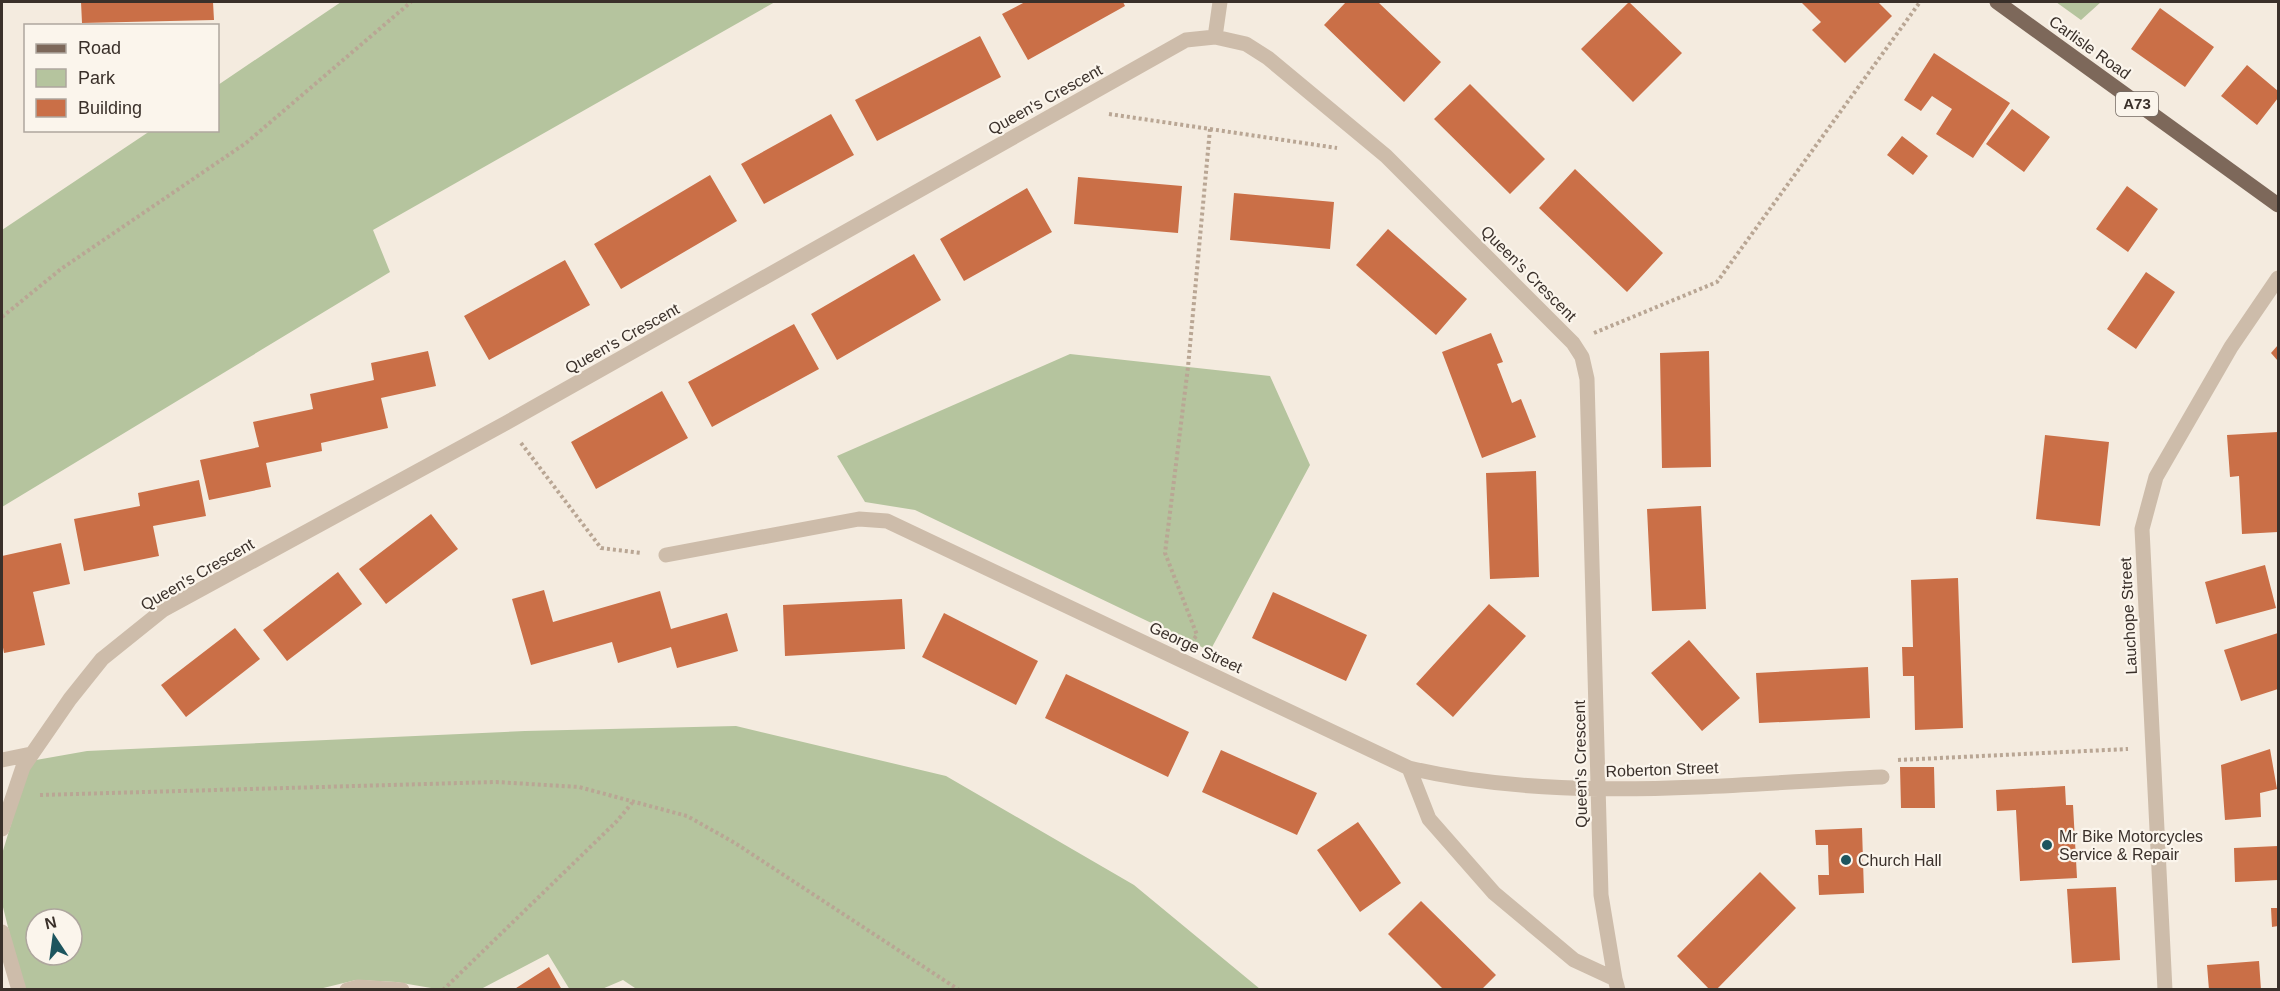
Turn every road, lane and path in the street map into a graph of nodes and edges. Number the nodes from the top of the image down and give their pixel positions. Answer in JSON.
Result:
{"nodes":[{"id":1,"x":411,"y":2,"type":"edge"},
{"id":2,"x":1220,"y":2,"type":"edge"},
{"id":3,"x":1920,"y":2,"type":"edge"},
{"id":4,"x":1997,"y":2,"type":"edge"},
{"id":5,"x":1215,"y":37,"type":"junction"},
{"id":6,"x":1068,"y":108,"type":"junction"},
{"id":7,"x":1210,"y":129,"type":"junction"},
{"id":8,"x":1339,"y":149,"type":"dead end"},
{"id":9,"x":2278,"y":205,"type":"edge"},
{"id":10,"x":2278,"y":278,"type":"edge"},
{"id":11,"x":2,"y":317,"type":"edge"},
{"id":12,"x":1573,"y":343,"type":"junction"},
{"id":13,"x":506,"y":423,"type":"junction"},
{"id":14,"x":666,"y":555,"type":"joint"},
{"id":15,"x":1177,"y":658,"type":"junction"},
{"id":16,"x":2153,"y":748,"type":"junction"},
{"id":17,"x":31,"y":754,"type":"junction"},
{"id":18,"x":2,"y":760,"type":"edge"},
{"id":19,"x":1409,"y":768,"type":"junction"},
{"id":20,"x":1882,"y":777,"type":"joint"},
{"id":21,"x":1599,"y":789,"type":"junction"},
{"id":22,"x":12,"y":796,"type":"junction"},
{"id":23,"x":632,"y":803,"type":"junction"},
{"id":24,"x":2,"y":829,"type":"edge"},
{"id":25,"x":2,"y":932,"type":"edge"},
{"id":26,"x":1617,"y":984,"type":"edge"},
{"id":27,"x":20,"y":990,"type":"edge"},
{"id":28,"x":347,"y":990,"type":"edge"},
{"id":29,"x":402,"y":990,"type":"edge"},
{"id":30,"x":443,"y":990,"type":"edge"},
{"id":31,"x":959,"y":990,"type":"edge"},
{"id":32,"x":2165,"y":990,"type":"edge"}],
"edges":[{"from":1,"to":11,"type":"path"},
{"from":2,"to":5,"type":"street"},
{"from":3,"to":12,"type":"path"},
{"from":4,"to":9,"type":"main road","name":"Carlisle Road","number":"A73"},
{"from":5,"to":6,"type":"street","name":"Queen's Crescent"},
{"from":5,"to":12,"type":"street","name":"Queen's Crescent"},
{"from":6,"to":7,"type":"path"},
{"from":6,"to":13,"type":"street","name":"Queen's Crescent"},
{"from":7,"to":8,"type":"path"},
{"from":7,"to":15,"type":"path"},
{"from":10,"to":16,"type":"street","name":"Lauchope Street"},
{"from":12,"to":21,"type":"street","name":"Queen's Crescent"},
{"from":13,"to":14,"type":"path"},
{"from":13,"to":17,"type":"street","name":"Queen's Crescent"},
{"from":14,"to":15,"type":"street","name":"George Street"},
{"from":15,"to":19,"type":"street","name":"George Street"},
{"from":16,"to":20,"type":"path"},
{"from":16,"to":32,"type":"street","name":"Lauchope Street"},
{"from":17,"to":18,"type":"street"},
{"from":17,"to":22,"type":"street","name":"Queen's Crescent"},
{"from":19,"to":21,"type":"street","name":"Roberton Street"},
{"from":19,"to":26,"type":"street"},
{"from":20,"to":21,"type":"street","name":"Roberton Street"},
{"from":21,"to":26,"type":"street","name":"Queen's Crescent"},
{"from":22,"to":23,"type":"path"},
{"from":22,"to":24,"type":"street","name":"Queen's Crescent"},
{"from":23,"to":30,"type":"path"},
{"from":23,"to":31,"type":"path"},
{"from":25,"to":27,"type":"street"},
{"from":28,"to":29,"type":"street"}]}
